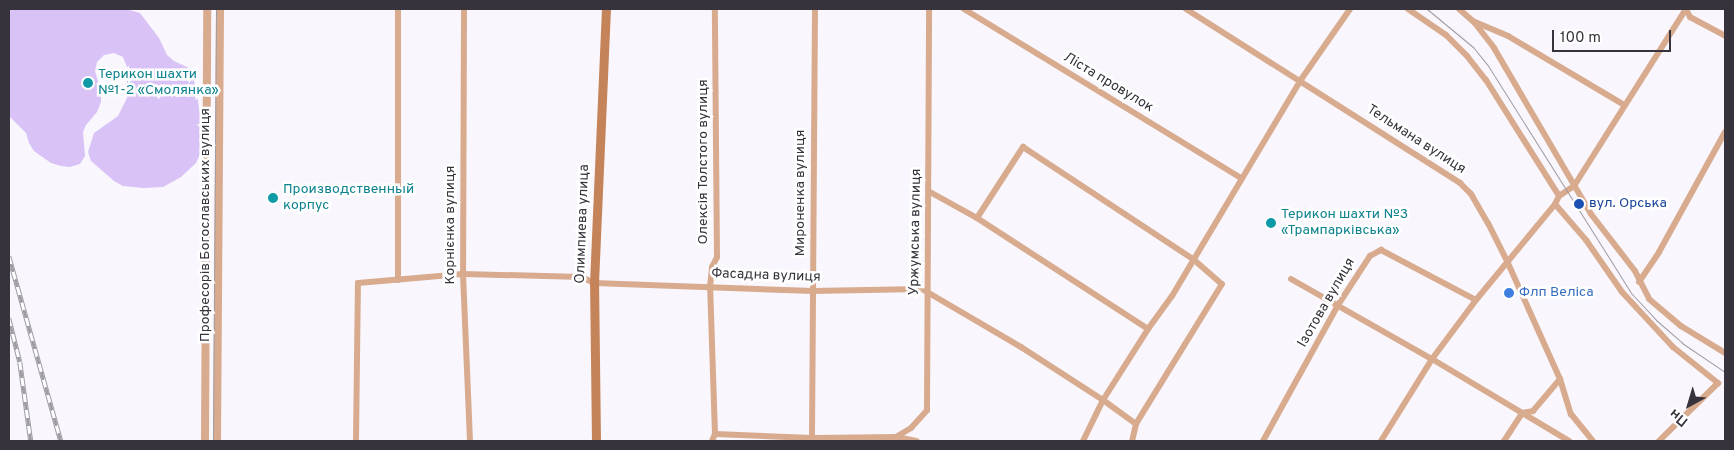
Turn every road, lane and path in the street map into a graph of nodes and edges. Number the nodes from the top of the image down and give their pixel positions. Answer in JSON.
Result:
{"nodes":[{"id":1,"x":206,"y":9,"type":"edge"},
{"id":2,"x":220,"y":9,"type":"edge"},
{"id":3,"x":398,"y":9,"type":"edge"},
{"id":4,"x":464,"y":9,"type":"edge"},
{"id":5,"x":606,"y":9,"type":"edge"},
{"id":6,"x":715,"y":9,"type":"edge"},
{"id":7,"x":815,"y":9,"type":"edge"},
{"id":8,"x":929,"y":9,"type":"edge"},
{"id":9,"x":964,"y":9,"type":"edge"},
{"id":10,"x":1186,"y":9,"type":"edge"},
{"id":11,"x":1350,"y":9,"type":"edge"},
{"id":12,"x":1408,"y":9,"type":"edge"},
{"id":13,"x":1459,"y":9,"type":"edge"},
{"id":14,"x":1686,"y":9,"type":"edge"},
{"id":15,"x":1474,"y":22,"type":"junction"},
{"id":16,"x":1725,"y":36,"type":"edge"},
{"id":17,"x":1300,"y":80,"type":"junction"},
{"id":18,"x":1624,"y":105,"type":"junction"},
{"id":19,"x":1725,"y":132,"type":"edge"},
{"id":20,"x":1241,"y":178,"type":"junction"},
{"id":21,"x":1574,"y":186,"type":"junction"},
{"id":22,"x":930,"y":192,"type":"junction"},
{"id":23,"x":1560,"y":196,"type":"junction"},
{"id":24,"x":1555,"y":204,"type":"junction"},
{"id":25,"x":977,"y":218,"type":"junction"},
{"id":26,"x":1193,"y":259,"type":"junction"},
{"id":27,"x":1507,"y":261,"type":"junction"},
{"id":28,"x":463,"y":274,"type":"junction"},
{"id":29,"x":1291,"y":279,"type":"dead end"},
{"id":30,"x":398,"y":280,"type":"junction"},
{"id":31,"x":1639,"y":282,"type":"junction"},
{"id":32,"x":594,"y":283,"type":"junction"},
{"id":33,"x":710,"y":287,"type":"junction"},
{"id":34,"x":813,"y":291,"type":"junction"},
{"id":35,"x":928,"y":292,"type":"junction"},
{"id":36,"x":1476,"y":300,"type":"junction"},
{"id":37,"x":1338,"y":305,"type":"junction"},
{"id":38,"x":1148,"y":329,"type":"junction"},
{"id":39,"x":1725,"y":353,"type":"edge"},
{"id":40,"x":1432,"y":359,"type":"junction"},
{"id":41,"x":1560,"y":379,"type":"junction"},
{"id":42,"x":1103,"y":400,"type":"junction"},
{"id":43,"x":1522,"y":412,"type":"junction"},
{"id":44,"x":1136,"y":424,"type":"junction"},
{"id":45,"x":715,"y":434,"type":"junction"},
{"id":46,"x":774,"y":438,"type":"edge"},
{"id":47,"x":812,"y":438,"type":"junction"},
{"id":48,"x":895,"y":439,"type":"edge"},
{"id":49,"x":205,"y":441,"type":"edge"},
{"id":50,"x":217,"y":441,"type":"edge"},
{"id":51,"x":356,"y":441,"type":"edge"},
{"id":52,"x":470,"y":441,"type":"edge"},
{"id":53,"x":596,"y":441,"type":"edge"},
{"id":54,"x":712,"y":441,"type":"edge"},
{"id":55,"x":918,"y":441,"type":"edge"},
{"id":56,"x":1083,"y":441,"type":"edge"},
{"id":57,"x":1132,"y":441,"type":"edge"},
{"id":58,"x":1263,"y":441,"type":"edge"},
{"id":59,"x":1381,"y":441,"type":"edge"},
{"id":60,"x":1504,"y":441,"type":"edge"},
{"id":61,"x":1569,"y":441,"type":"edge"},
{"id":62,"x":1593,"y":441,"type":"edge"},
{"id":63,"x":1659,"y":441,"type":"edge"}],
"edges":[{"from":1,"to":49,"type":"street","name":"Професорів Богославських вулиця"},
{"from":2,"to":50,"type":"street","name":"Професорів Богославських вулиця"},
{"from":3,"to":30,"type":"street"},
{"from":4,"to":28,"type":"street","name":"Корнієнка вулиця"},
{"from":5,"to":32,"type":"main road","name":"Олимпиева улица"},
{"from":6,"to":33,"type":"street","name":"Олексія Толстого вулиця"},
{"from":7,"to":34,"type":"street","name":"Мироненка вулиця"},
{"from":8,"to":22,"type":"street","name":"Уржумська вулиця"},
{"from":9,"to":20,"type":"street","name":"Ліста провулок"},
{"from":10,"to":17,"type":"street","name":"Тельмана вулиця"},
{"from":11,"to":17,"type":"street"},
{"from":12,"to":23,"type":"street"},
{"from":13,"to":15,"type":"street"},
{"from":14,"to":16,"type":"street"},
{"from":14,"to":18,"type":"street"},
{"from":15,"to":18,"type":"street"},
{"from":15,"to":21,"type":"street"},
{"from":17,"to":20,"type":"street"},
{"from":17,"to":27,"type":"street","name":"Тельмана вулиця"},
{"from":18,"to":21,"type":"street"},
{"from":19,"to":31,"type":"street"},
{"from":20,"to":26,"type":"street"},
{"from":21,"to":23,"type":"street"},
{"from":21,"to":31,"type":"street"},
{"from":22,"to":25,"type":"street"},
{"from":22,"to":35,"type":"street","name":"Уржумська вулиця"},
{"from":23,"to":24,"type":"street"},
{"from":24,"to":27,"type":"street"},
{"from":24,"to":63,"type":"street"},
{"from":25,"to":26,"type":"street"},
{"from":25,"to":38,"type":"street"},
{"from":26,"to":38,"type":"street"},
{"from":26,"to":44,"type":"street"},
{"from":27,"to":36,"type":"street"},
{"from":27,"to":41,"type":"street","name":"Тельмана вулиця"},
{"from":28,"to":30,"type":"street","name":"Фасадна вулиця"},
{"from":28,"to":32,"type":"street","name":"Фасадна вулиця"},
{"from":28,"to":52,"type":"street","name":"Корнієнка вулиця"},
{"from":29,"to":37,"type":"street"},
{"from":30,"to":51,"type":"street","name":"Фасадна вулиця"},
{"from":31,"to":39,"type":"street"},
{"from":32,"to":33,"type":"street","name":"Фасадна вулиця"},
{"from":32,"to":53,"type":"main road","name":"Олимпиева улица"},
{"from":33,"to":34,"type":"street","name":"Фасадна вулиця"},
{"from":33,"to":45,"type":"street","name":"Олексія Толстого вулиця"},
{"from":34,"to":35,"type":"street","name":"Фасадна вулиця"},
{"from":34,"to":47,"type":"street","name":"Мироненка вулиця"},
{"from":35,"to":42,"type":"street","name":"Фасадна вулиця"},
{"from":35,"to":48,"type":"street","name":"Уржумська вулиця"},
{"from":36,"to":37,"type":"street","name":"Ізотова вулиця"},
{"from":36,"to":40,"type":"street"},
{"from":37,"to":40,"type":"street"},
{"from":37,"to":58,"type":"street","name":"Ізотова вулиця"},
{"from":38,"to":42,"type":"street"},
{"from":40,"to":43,"type":"street"},
{"from":40,"to":59,"type":"street"},
{"from":41,"to":43,"type":"street"},
{"from":41,"to":62,"type":"street","name":"Тельмана вулиця"},
{"from":42,"to":44,"type":"street","name":"Фасадна вулиця"},
{"from":42,"to":56,"type":"street"},
{"from":43,"to":60,"type":"street"},
{"from":43,"to":61,"type":"street"},
{"from":44,"to":57,"type":"street"},
{"from":45,"to":46,"type":"street"},
{"from":45,"to":54,"type":"street"},
{"from":46,"to":47,"type":"street"},
{"from":47,"to":48,"type":"street"},
{"from":48,"to":55,"type":"street"}]}
